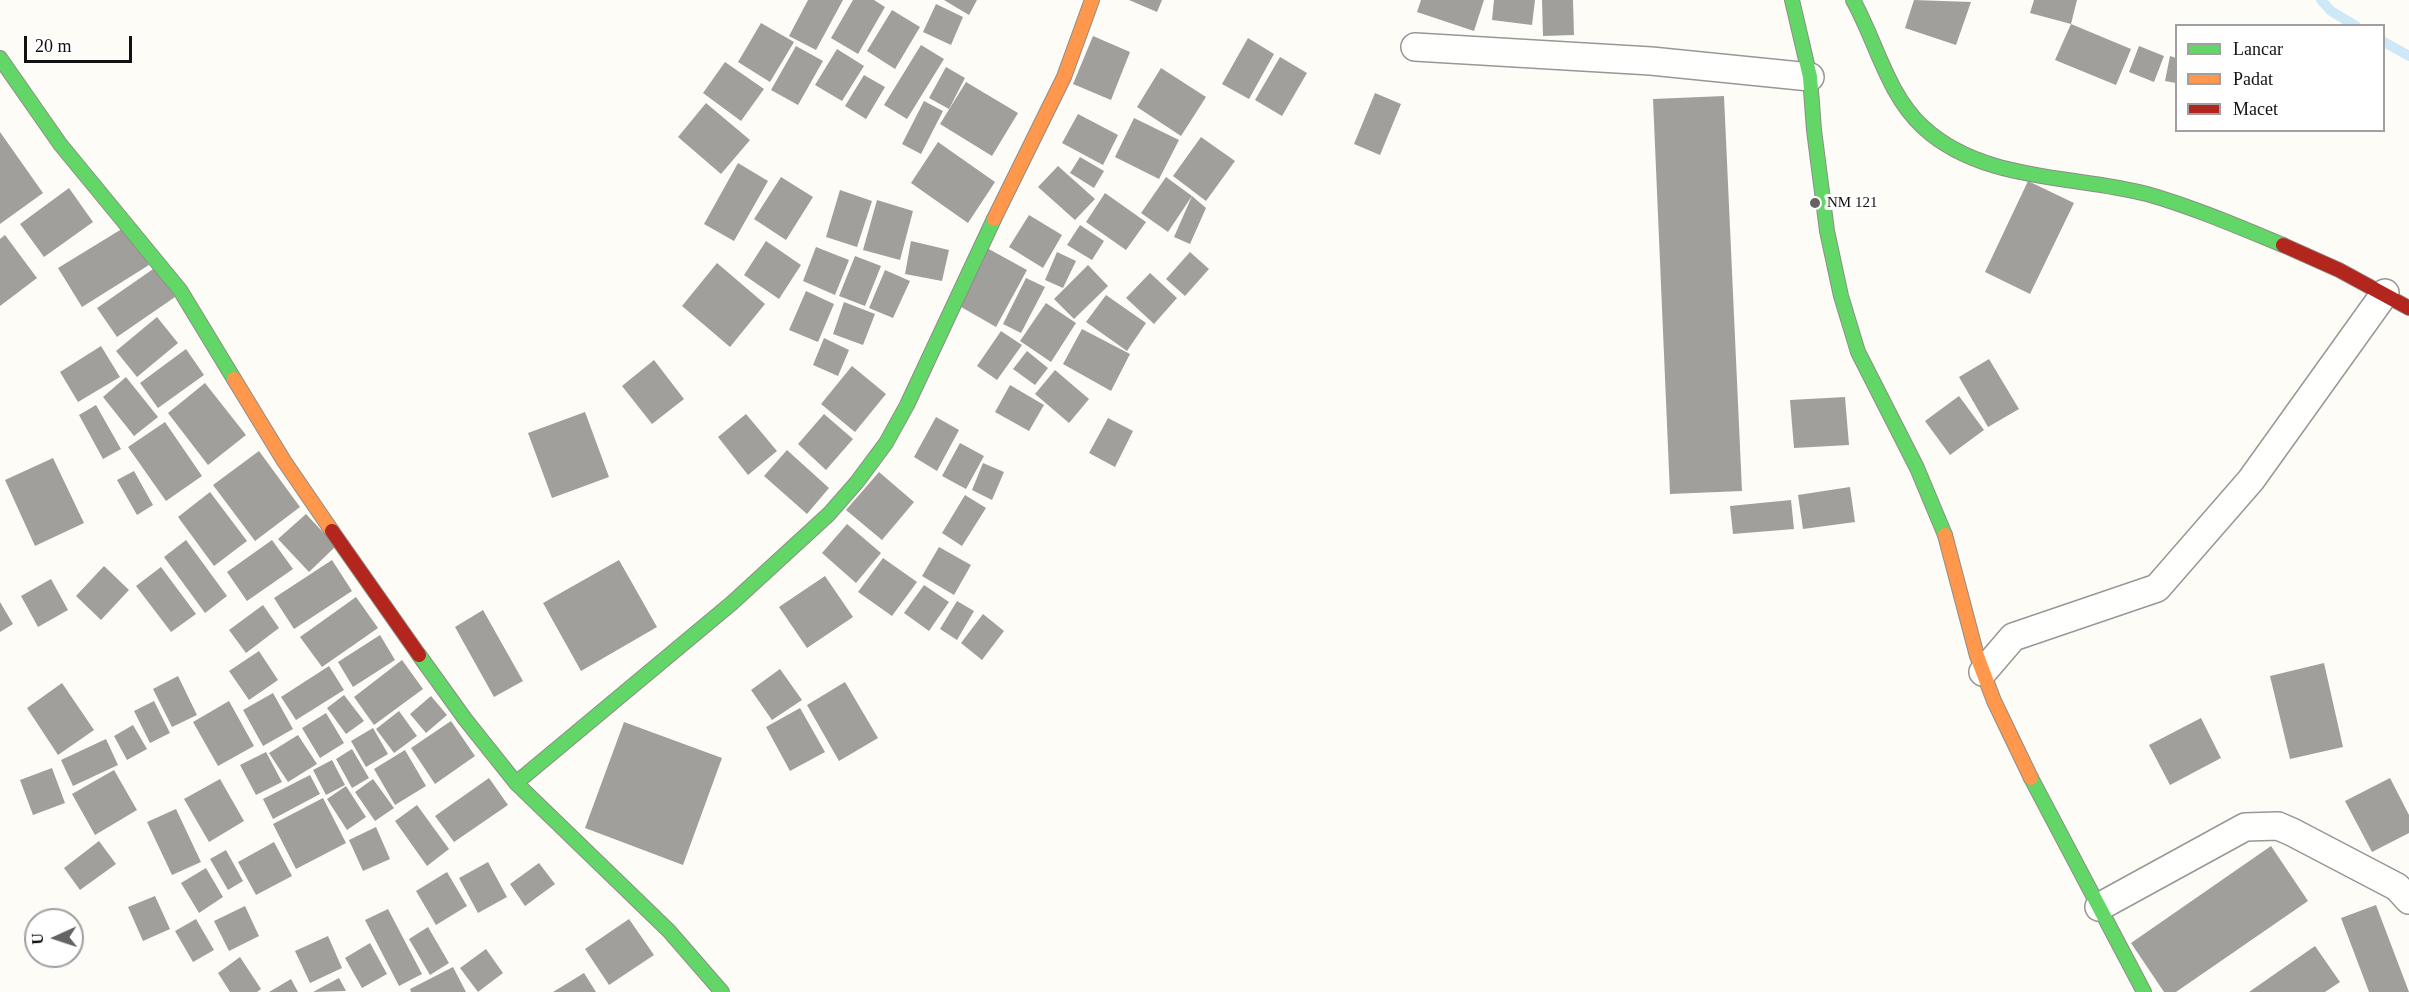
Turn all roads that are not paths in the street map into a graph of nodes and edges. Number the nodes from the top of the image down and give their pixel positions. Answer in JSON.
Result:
{"nodes":[{"id":1,"x":1092,"y":0,"type":"edge"},
{"id":2,"x":1792,"y":0,"type":"edge"},
{"id":3,"x":1853,"y":0,"type":"edge"},
{"id":4,"x":1415,"y":47,"type":"dead end"},
{"id":5,"x":0,"y":58,"type":"edge"},
{"id":6,"x":1810,"y":77,"type":"junction"},
{"id":7,"x":2385,"y":293,"type":"junction"},
{"id":8,"x":2409,"y":308,"type":"edge"},
{"id":9,"x":1983,"y":672,"type":"junction"},
{"id":10,"x":516,"y":783,"type":"junction"},
{"id":11,"x":2409,"y":900,"type":"edge"},
{"id":12,"x":2099,"y":907,"type":"junction"},
{"id":13,"x":722,"y":992,"type":"edge"},
{"id":14,"x":2144,"y":992,"type":"edge"}],
"edges":[{"from":1,"to":10,"type":"street"},
{"from":2,"to":6,"type":"street"},
{"from":3,"to":7,"type":"street"},
{"from":4,"to":6,"type":"street"},
{"from":5,"to":10,"type":"street"},
{"from":6,"to":9,"type":"street"},
{"from":7,"to":8,"type":"street"},
{"from":7,"to":9,"type":"street"},
{"from":9,"to":12,"type":"street"},
{"from":10,"to":13,"type":"street"},
{"from":11,"to":12,"type":"street"},
{"from":12,"to":14,"type":"street"}]}
